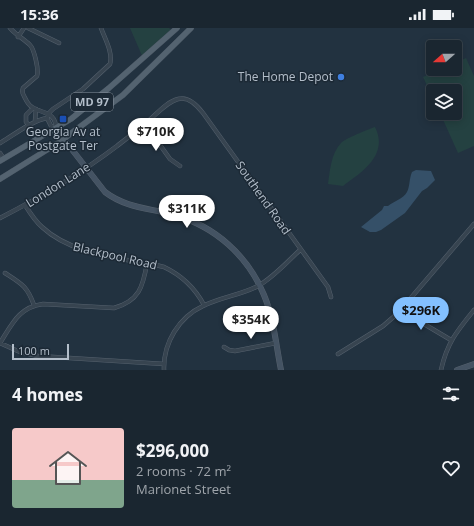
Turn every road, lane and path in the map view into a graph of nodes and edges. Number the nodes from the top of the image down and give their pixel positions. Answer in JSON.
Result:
{"nodes":[{"id":1,"x":10,"y":28,"type":"edge"},
{"id":2,"x":24,"y":28,"type":"edge"},
{"id":3,"x":28,"y":28,"type":"edge"},
{"id":4,"x":101,"y":28,"type":"edge"},
{"id":5,"x":177,"y":28,"type":"edge"},
{"id":6,"x":191,"y":28,"type":"edge"},
{"id":7,"x":18,"y":36,"type":"junction"},
{"id":8,"x":59,"y":43,"type":"dead end"},
{"id":9,"x":191,"y":101,"type":"joint"},
{"id":10,"x":34,"y":108,"type":"junction"},
{"id":11,"x":49,"y":113,"type":"junction"},
{"id":12,"x":47,"y":118,"type":"junction"},
{"id":13,"x":35,"y":121,"type":"junction"},
{"id":14,"x":145,"y":124,"type":"junction"},
{"id":15,"x":29,"y":125,"type":"junction"},
{"id":16,"x":56,"y":129,"type":"junction"},
{"id":17,"x":64,"y":139,"type":"junction"},
{"id":18,"x":0,"y":143,"type":"edge"},
{"id":19,"x":0,"y":153,"type":"edge"},
{"id":20,"x":2,"y":160,"type":"edge"},
{"id":21,"x":180,"y":166,"type":"dead end"},
{"id":22,"x":86,"y":168,"type":"junction"},
{"id":23,"x":0,"y":179,"type":"edge"},
{"id":24,"x":25,"y":205,"type":"junction"},
{"id":25,"x":0,"y":218,"type":"edge"},
{"id":26,"x":474,"y":224,"type":"edge"},
{"id":27,"x":300,"y":250,"type":"junction"},
{"id":28,"x":147,"y":263,"type":"junction"},
{"id":29,"x":5,"y":273,"type":"dead end"},
{"id":30,"x":260,"y":285,"type":"junction"},
{"id":31,"x":331,"y":297,"type":"dead end"},
{"id":32,"x":204,"y":305,"type":"junction"},
{"id":33,"x":406,"y":305,"type":"junction"},
{"id":34,"x":34,"y":306,"type":"junction"},
{"id":35,"x":474,"y":310,"type":"edge"},
{"id":36,"x":451,"y":340,"type":"junction"},
{"id":37,"x":0,"y":343,"type":"edge"},
{"id":38,"x":276,"y":343,"type":"junction"},
{"id":39,"x":224,"y":347,"type":"dead end"},
{"id":40,"x":338,"y":354,"type":"dead end"},
{"id":41,"x":164,"y":364,"type":"junction"},
{"id":42,"x":474,"y":364,"type":"edge"},
{"id":43,"x":164,"y":370,"type":"edge"},
{"id":44,"x":281,"y":370,"type":"edge"},
{"id":45,"x":441,"y":370,"type":"edge"},
{"id":46,"x":457,"y":370,"type":"edge"}],
"edges":[{"from":1,"to":7,"type":"street"},
{"from":2,"to":7,"type":"street"},
{"from":3,"to":8,"type":"street"},
{"from":4,"to":11,"type":"street"},
{"from":5,"to":16,"type":"main road","number":"MD 97"},
{"from":6,"to":17,"type":"main road","number":"MD 97"},
{"from":7,"to":10,"type":"street"},
{"from":9,"to":14,"type":"street","name":"London Lane"},
{"from":9,"to":27,"type":"street","name":"Southend Road"},
{"from":10,"to":11,"type":"street"},
{"from":10,"to":13,"type":"street"},
{"from":10,"to":15,"type":"street"},
{"from":11,"to":12,"type":"street"},
{"from":11,"to":16,"type":"street"},
{"from":12,"to":13,"type":"street"},
{"from":12,"to":16,"type":"street"},
{"from":13,"to":15,"type":"street"},
{"from":14,"to":21,"type":"street"},
{"from":14,"to":22,"type":"street","name":"London Lane"},
{"from":15,"to":18,"type":"street"},
{"from":16,"to":17,"type":"street"},
{"from":16,"to":20,"type":"main road","number":"MD 97"},
{"from":17,"to":22,"type":"street"},
{"from":17,"to":23,"type":"main road","number":"MD 97"},
{"from":19,"to":20,"type":"street"},
{"from":22,"to":24,"type":"street","name":"London Lane"},
{"from":22,"to":30,"type":"street"},
{"from":24,"to":25,"type":"street","name":"London Lane"},
{"from":24,"to":28,"type":"street","name":"Blackpool Road"},
{"from":26,"to":33,"type":"street"},
{"from":27,"to":30,"type":"street"},
{"from":27,"to":31,"type":"street","name":"Southend Road"},
{"from":28,"to":32,"type":"street","name":"Blackpool Road"},
{"from":28,"to":34,"type":"street"},
{"from":29,"to":34,"type":"street"},
{"from":30,"to":32,"type":"street"},
{"from":30,"to":38,"type":"street"},
{"from":32,"to":41,"type":"street"},
{"from":33,"to":36,"type":"street"},
{"from":33,"to":40,"type":"street"},
{"from":34,"to":37,"type":"street"},
{"from":35,"to":36,"type":"street"},
{"from":36,"to":45,"type":"street"},
{"from":37,"to":41,"type":"street"},
{"from":38,"to":39,"type":"street"},
{"from":38,"to":44,"type":"street"},
{"from":41,"to":43,"type":"street"},
{"from":42,"to":46,"type":"street"}]}
